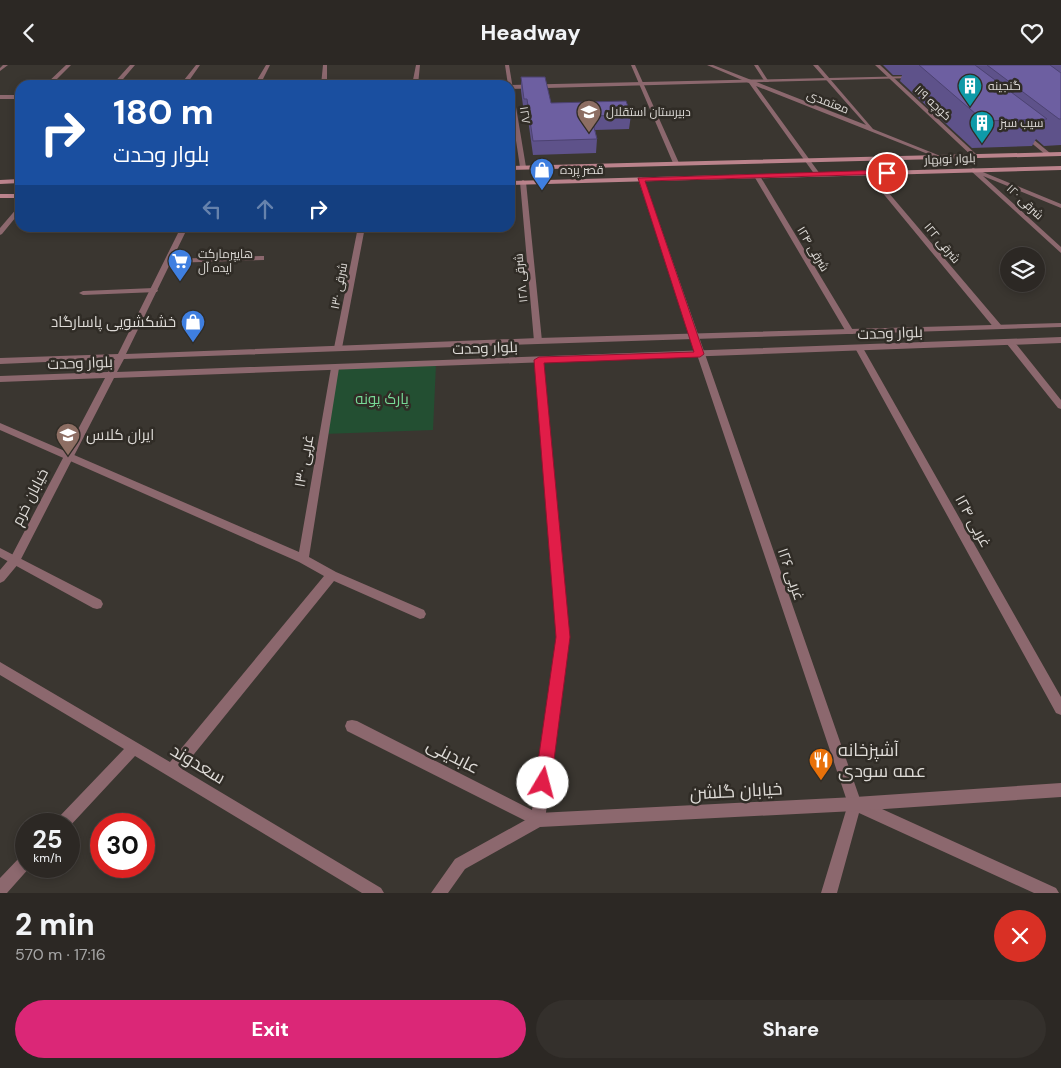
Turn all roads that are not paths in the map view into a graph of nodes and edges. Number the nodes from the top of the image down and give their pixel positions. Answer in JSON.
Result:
{"nodes":[{"id":1,"x":6,"y":65,"type":"edge"},
{"id":2,"x":69,"y":65,"type":"edge"},
{"id":3,"x":133,"y":65,"type":"edge"},
{"id":4,"x":198,"y":65,"type":"edge"},
{"id":5,"x":268,"y":65,"type":"edge"},
{"id":6,"x":325,"y":65,"type":"edge"},
{"id":7,"x":418,"y":65,"type":"edge"},
{"id":8,"x":507,"y":65,"type":"edge"},
{"id":9,"x":633,"y":65,"type":"edge"},
{"id":10,"x":709,"y":65,"type":"edge"},
{"id":11,"x":756,"y":65,"type":"edge"},
{"id":12,"x":815,"y":65,"type":"edge"},
{"id":13,"x":877,"y":65,"type":"edge"},
{"id":14,"x":0,"y":71,"type":"edge"},
{"id":15,"x":918,"y":77,"type":"edge"},
{"id":16,"x":891,"y":78,"type":"junction"},
{"id":17,"x":828,"y":79,"type":"junction"},
{"id":18,"x":53,"y":80,"type":"edge"},
{"id":19,"x":120,"y":80,"type":"edge"},
{"id":20,"x":187,"y":80,"type":"edge"},
{"id":21,"x":260,"y":80,"type":"edge"},
{"id":22,"x":324,"y":80,"type":"edge"},
{"id":23,"x":416,"y":80,"type":"edge"},
{"id":24,"x":509,"y":80,"type":"edge"},
{"id":25,"x":750,"y":81,"type":"junction"},
{"id":26,"x":768,"y":81,"type":"junction"},
{"id":27,"x":641,"y":84,"type":"junction"},
{"id":28,"x":515,"y":87,"type":"edge"},
{"id":29,"x":0,"y":97,"type":"edge"},
{"id":30,"x":15,"y":97,"type":"edge"},
{"id":31,"x":515,"y":118,"type":"edge"},
{"id":32,"x":873,"y":130,"type":"junction"},
{"id":33,"x":1018,"y":130,"type":"edge"},
{"id":34,"x":1048,"y":154,"type":"junction"},
{"id":35,"x":1061,"y":154,"type":"edge"},
{"id":36,"x":975,"y":156,"type":"junction"},
{"id":37,"x":940,"y":157,"type":"junction"},
{"id":38,"x":807,"y":159,"type":"junction"},
{"id":39,"x":676,"y":163,"type":"junction"},
{"id":40,"x":523,"y":167,"type":"junction"},
{"id":41,"x":515,"y":168,"type":"edge"},
{"id":42,"x":1061,"y":168,"type":"edge"},
{"id":43,"x":974,"y":170,"type":"junction"},
{"id":44,"x":869,"y":173,"type":"junction"},
{"id":45,"x":817,"y":175,"type":"junction"},
{"id":46,"x":757,"y":176,"type":"junction"},
{"id":47,"x":641,"y":179,"type":"junction"},
{"id":48,"x":15,"y":181,"type":"edge"},
{"id":49,"x":0,"y":182,"type":"edge"},
{"id":50,"x":523,"y":182,"type":"junction"},
{"id":51,"x":515,"y":183,"type":"edge"},
{"id":52,"x":15,"y":196,"type":"edge"},
{"id":53,"x":0,"y":197,"type":"edge"},
{"id":54,"x":1061,"y":206,"type":"edge"},
{"id":55,"x":15,"y":214,"type":"edge"},
{"id":56,"x":183,"y":232,"type":"edge"},
{"id":57,"x":361,"y":232,"type":"edge"},
{"id":58,"x":0,"y":233,"type":"edge"},
{"id":59,"x":1061,"y":251,"type":"edge"},
{"id":60,"x":261,"y":258,"type":"dead end"},
{"id":61,"x":170,"y":261,"type":"junction"},
{"id":62,"x":154,"y":290,"type":"junction"},
{"id":63,"x":84,"y":293,"type":"dead end"},
{"id":64,"x":1061,"y":325,"type":"edge"},
{"id":65,"x":998,"y":327,"type":"junction"},
{"id":66,"x":850,"y":332,"type":"junction"},
{"id":67,"x":695,"y":337,"type":"junction"},
{"id":68,"x":1061,"y":340,"type":"edge"},
{"id":69,"x":538,"y":341,"type":"junction"},
{"id":70,"x":1010,"y":342,"type":"junction"},
{"id":71,"x":338,"y":348,"type":"junction"},
{"id":72,"x":859,"y":348,"type":"junction"},
{"id":73,"x":700,"y":354,"type":"junction"},
{"id":74,"x":122,"y":356,"type":"junction"},
{"id":75,"x":539,"y":360,"type":"junction"},
{"id":76,"x":0,"y":361,"type":"edge"},
{"id":77,"x":335,"y":368,"type":"junction"},
{"id":78,"x":112,"y":375,"type":"junction"},
{"id":79,"x":0,"y":379,"type":"edge"},
{"id":80,"x":1061,"y":406,"type":"edge"},
{"id":81,"x":0,"y":426,"type":"edge"},
{"id":82,"x":68,"y":456,"type":"junction"},
{"id":83,"x":0,"y":552,"type":"edge"},
{"id":84,"x":302,"y":559,"type":"junction"},
{"id":85,"x":15,"y":560,"type":"junction"},
{"id":86,"x":332,"y":575,"type":"junction"},
{"id":87,"x":0,"y":578,"type":"edge"},
{"id":88,"x":96,"y":605,"type":"dead end"},
{"id":89,"x":420,"y":614,"type":"dead end"},
{"id":90,"x":0,"y":668,"type":"edge"},
{"id":91,"x":1061,"y":709,"type":"edge"},
{"id":92,"x":352,"y":726,"type":"dead end"},
{"id":93,"x":134,"y":748,"type":"junction"},
{"id":94,"x":172,"y":771,"type":"junction"},
{"id":95,"x":1061,"y":790,"type":"edge"},
{"id":96,"x":855,"y":804,"type":"junction"},
{"id":97,"x":72,"y":813,"type":"edge"},
{"id":98,"x":538,"y":820,"type":"junction"},
{"id":99,"x":15,"y":873,"type":"edge"},
{"id":100,"x":0,"y":889,"type":"edge"},
{"id":101,"x":376,"y":893,"type":"edge"},
{"id":102,"x":439,"y":893,"type":"edge"},
{"id":103,"x":829,"y":893,"type":"edge"},
{"id":104,"x":1051,"y":893,"type":"edge"}],
"edges":[{"from":1,"to":14,"type":"street"},
{"from":2,"to":18,"type":"street"},
{"from":3,"to":19,"type":"street"},
{"from":4,"to":20,"type":"street"},
{"from":5,"to":21,"type":"street"},
{"from":6,"to":22,"type":"street"},
{"from":7,"to":23,"type":"street"},
{"from":8,"to":24,"type":"street","name":"۱۲۷"},
{"from":9,"to":27,"type":"street"},
{"from":10,"to":25,"type":"street","name":"معتمدی"},
{"from":11,"to":26,"type":"street"},
{"from":12,"to":17,"type":"street"},
{"from":13,"to":16,"type":"street","name":"کوچه ۱۱۹"},
{"from":15,"to":16,"type":"street"},
{"from":16,"to":17,"type":"street"},
{"from":16,"to":36,"type":"street","name":"کوچه ۱۱۹"},
{"from":17,"to":26,"type":"street"},
{"from":17,"to":32,"type":"street"},
{"from":25,"to":26,"type":"street"},
{"from":25,"to":27,"type":"street"},
{"from":25,"to":32,"type":"street","name":"معتمدی"},
{"from":25,"to":38,"type":"street"},
{"from":27,"to":28,"type":"street"},
{"from":27,"to":39,"type":"street"},
{"from":29,"to":30,"type":"street"},
{"from":31,"to":40,"type":"street","name":"۱۲۷"},
{"from":32,"to":37,"type":"street","name":"معتمدی"},
{"from":33,"to":34,"type":"street"},
{"from":34,"to":35,"type":"main road","name":"بلوار نوبهار"},
{"from":34,"to":36,"type":"main road","name":"بلوار نوبهار"},
{"from":36,"to":37,"type":"main road","name":"بلوار نوبهار"},
{"from":37,"to":38,"type":"main road","name":"بلوار نوبهار"},
{"from":38,"to":39,"type":"main road","name":"بلوار نوبهار"},
{"from":38,"to":45,"type":"street"},
{"from":39,"to":40,"type":"main road","name":"بلوار نوبهار"},
{"from":40,"to":41,"type":"main road","name":"بلوار نوبهار"},
{"from":42,"to":43,"type":"main road","name":"بلوار نوبهار"},
{"from":43,"to":44,"type":"main road","name":"بلوار نوبهار"},
{"from":43,"to":54,"type":"street"},
{"from":43,"to":59,"type":"street","name":"۱۲۰ شرقی"},
{"from":44,"to":45,"type":"main road","name":"بلوار نوبهار"},
{"from":44,"to":65,"type":"street","name":"۱۲۲ شرقی"},
{"from":45,"to":46,"type":"main road","name":"بلوار نوبهار"},
{"from":46,"to":47,"type":"main road","name":"بلوار نوبهار"},
{"from":46,"to":66,"type":"street","name":"۱۲۴ شرقی"},
{"from":47,"to":50,"type":"main road","name":"بلوار نوبهار"},
{"from":47,"to":67,"type":"street","name":"۱۲۶ غربی"},
{"from":48,"to":49,"type":"main road"},
{"from":50,"to":51,"type":"main road","name":"بلوار نوبهار"},
{"from":50,"to":69,"type":"street","name":"۱۲۸ شرقی"},
{"from":52,"to":53,"type":"main road"},
{"from":55,"to":58,"type":"street"},
{"from":56,"to":61,"type":"street"},
{"from":57,"to":71,"type":"street","name":"۱۳۰ شرقی"},
{"from":60,"to":61,"type":"street"},
{"from":61,"to":62,"type":"street"},
{"from":62,"to":63,"type":"street"},
{"from":62,"to":74,"type":"street"},
{"from":64,"to":65,"type":"street","name":"بلوار وحدت"},
{"from":65,"to":66,"type":"street","name":"بلوار وحدت"},
{"from":66,"to":67,"type":"street","name":"بلوار وحدت"},
{"from":67,"to":69,"type":"street","name":"بلوار وحدت"},
{"from":67,"to":73,"type":"street","name":"۱۲۶ غربی"},
{"from":68,"to":70,"type":"street","name":"بلوار وحدت"},
{"from":69,"to":71,"type":"street","name":"بلوار وحدت"},
{"from":70,"to":72,"type":"street","name":"بلوار وحدت"},
{"from":70,"to":80,"type":"street"},
{"from":71,"to":74,"type":"street","name":"بلوار وحدت"},
{"from":72,"to":73,"type":"street","name":"بلوار وحدت"},
{"from":72,"to":91,"type":"street","name":"۱۲۴ غربی"},
{"from":73,"to":75,"type":"street","name":"بلوار وحدت"},
{"from":73,"to":96,"type":"street","name":"۱۲۶ غربی"},
{"from":74,"to":76,"type":"street","name":"بلوار وحدت"},
{"from":74,"to":78,"type":"street","name":"خیابان خرم"},
{"from":75,"to":77,"type":"street","name":"بلوار وحدت"},
{"from":75,"to":98,"type":"street"},
{"from":77,"to":78,"type":"street","name":"بلوار وحدت"},
{"from":77,"to":84,"type":"street","name":"۱۳۰ غربی"},
{"from":78,"to":79,"type":"street","name":"بلوار وحدت"},
{"from":78,"to":82,"type":"street","name":"خیابان خرم"},
{"from":81,"to":82,"type":"street"},
{"from":82,"to":84,"type":"street"},
{"from":82,"to":85,"type":"street","name":"خیابان خرم"},
{"from":83,"to":85,"type":"street"},
{"from":84,"to":86,"type":"street"},
{"from":85,"to":87,"type":"street","name":"خیابان خرم"},
{"from":85,"to":88,"type":"street"},
{"from":86,"to":89,"type":"street"},
{"from":86,"to":94,"type":"street"},
{"from":90,"to":93,"type":"street","name":"سعدوند"},
{"from":92,"to":98,"type":"street","name":"عابدینی"},
{"from":93,"to":94,"type":"street","name":"سعدوند"},
{"from":93,"to":97,"type":"street"},
{"from":94,"to":101,"type":"street","name":"سعدوند"},
{"from":95,"to":96,"type":"street","name":"خیابان گلشن"},
{"from":96,"to":98,"type":"street","name":"خیابان گلشن"},
{"from":96,"to":103,"type":"street"},
{"from":96,"to":104,"type":"street"},
{"from":98,"to":102,"type":"street","name":"خیابان گلشن"},
{"from":99,"to":100,"type":"street"}]}
